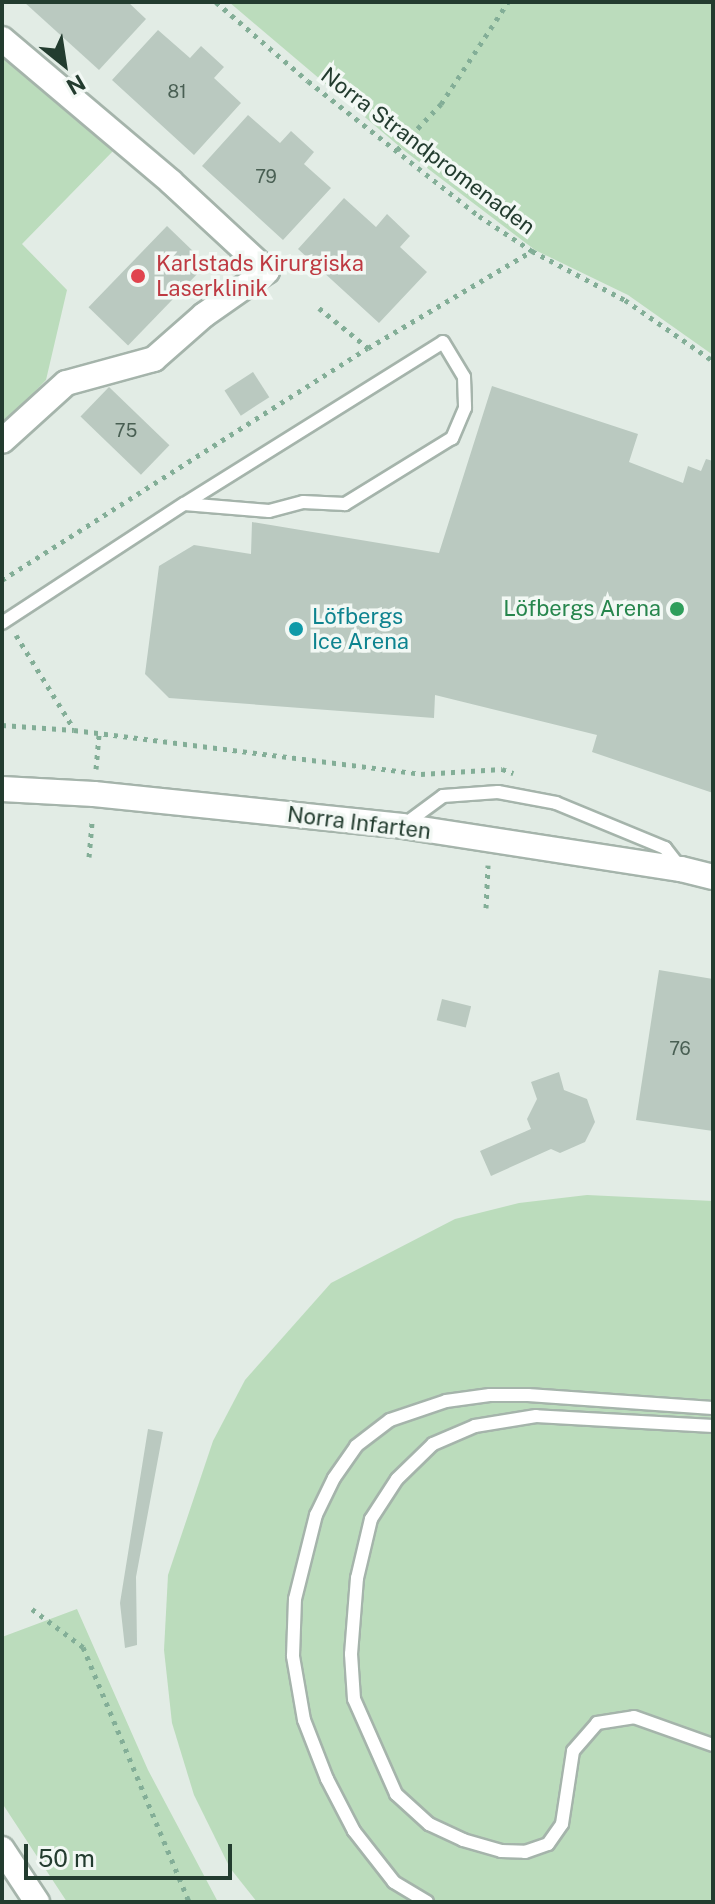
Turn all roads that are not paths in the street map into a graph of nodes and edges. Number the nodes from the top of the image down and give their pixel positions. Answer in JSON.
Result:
{"nodes":[{"id":1,"x":2,"y":39,"type":"edge"},
{"id":2,"x":2,"y":441,"type":"edge"},
{"id":3,"x":184,"y":504,"type":"junction"},
{"id":4,"x":4,"y":622,"type":"edge"},
{"id":5,"x":2,"y":789,"type":"edge"},
{"id":6,"x":402,"y":826,"type":"junction"},
{"id":7,"x":681,"y":869,"type":"junction"},
{"id":8,"x":713,"y":877,"type":"edge"},
{"id":9,"x":713,"y":1408,"type":"edge"},
{"id":10,"x":713,"y":1426,"type":"edge"},
{"id":11,"x":713,"y":1745,"type":"edge"},
{"id":12,"x":2,"y":1849,"type":"edge"},
{"id":13,"x":37,"y":1902,"type":"edge"},
{"id":14,"x":427,"y":1902,"type":"edge"}],
"edges":[{"from":1,"to":2,"type":"street"},
{"from":3,"to":3,"type":"lane"},
{"from":3,"to":4,"type":"lane"},
{"from":5,"to":6,"type":"street","name":"Norra Infarten"},
{"from":6,"to":7,"type":"street","name":"Norra Infarten"},
{"from":6,"to":7,"type":"lane"},
{"from":7,"to":8,"type":"street","name":"Norra Infarten"},
{"from":9,"to":14,"type":"lane"},
{"from":10,"to":11,"type":"lane"},
{"from":12,"to":13,"type":"street"}]}
